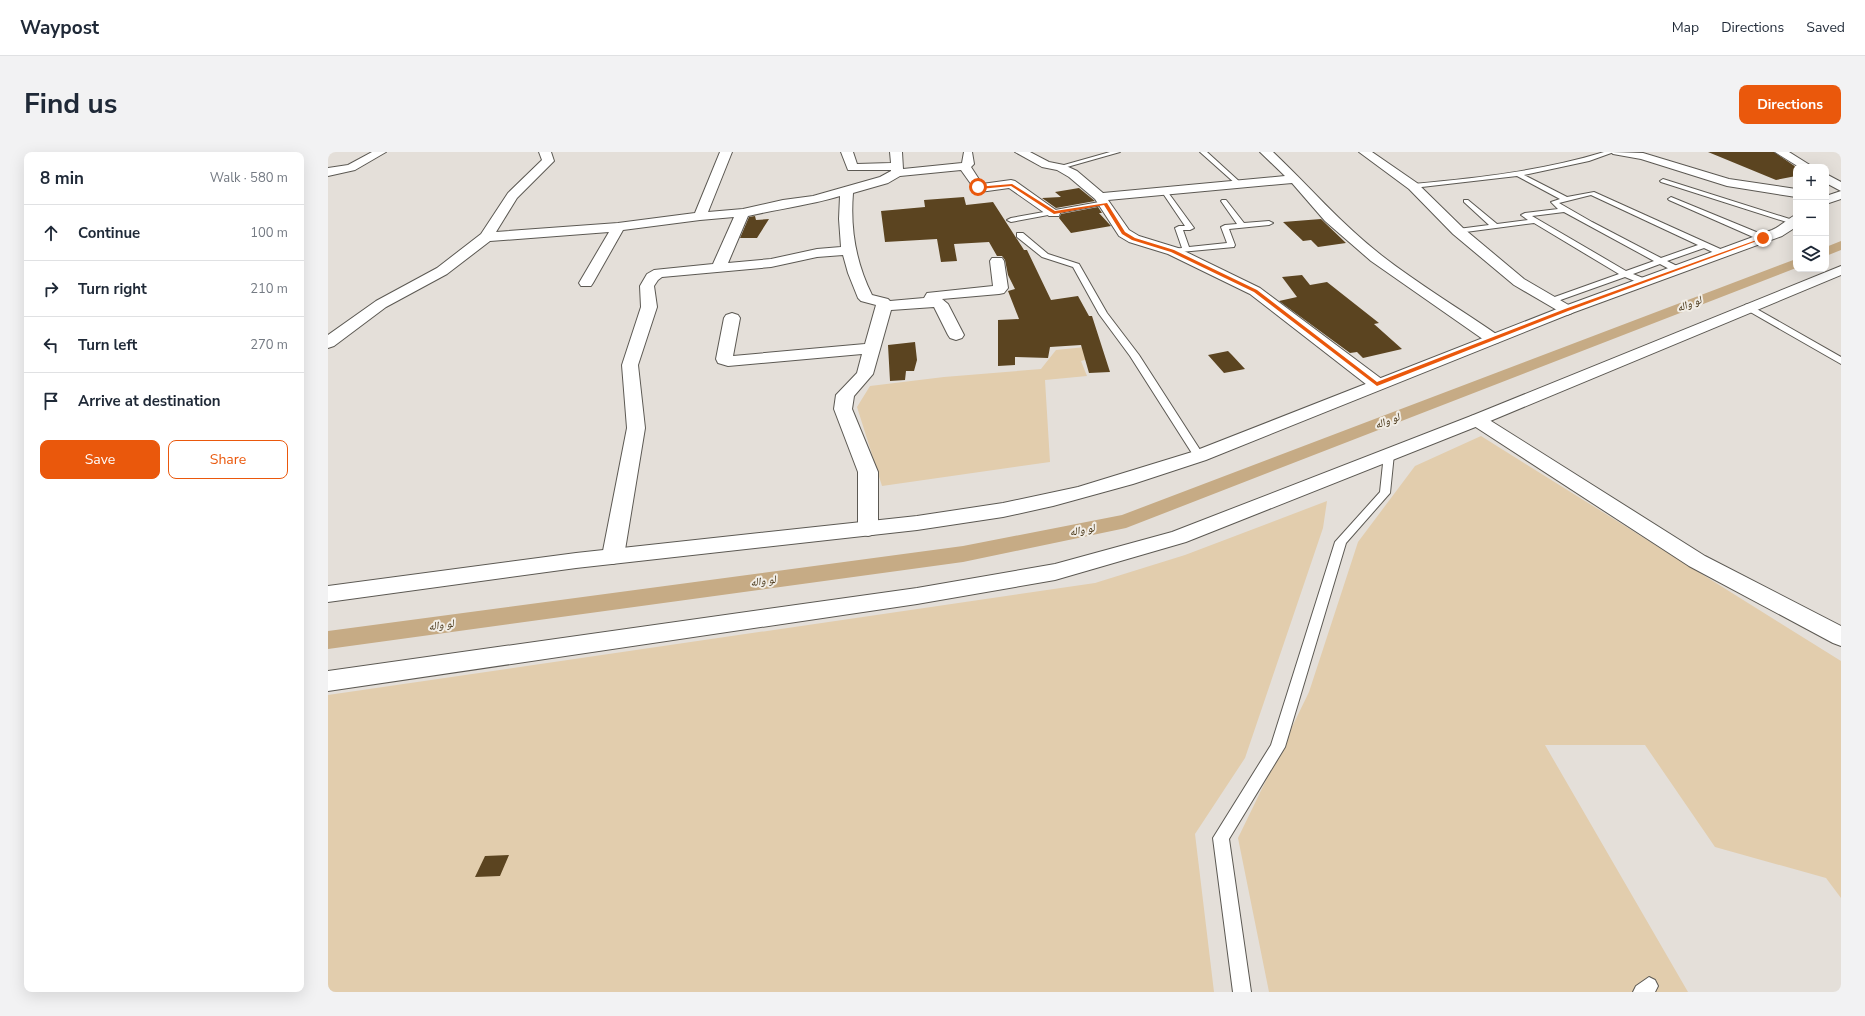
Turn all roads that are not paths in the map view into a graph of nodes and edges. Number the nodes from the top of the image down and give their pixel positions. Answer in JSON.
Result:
{"nodes":[{"id":1,"x":380,"y":152,"type":"edge"},
{"id":2,"x":545,"y":152,"type":"edge"},
{"id":3,"x":726,"y":152,"type":"edge"},
{"id":4,"x":847,"y":152,"type":"edge"},
{"id":5,"x":896,"y":152,"type":"edge"},
{"id":6,"x":900,"y":152,"type":"edge"},
{"id":7,"x":968,"y":152,"type":"edge"},
{"id":8,"x":1021,"y":152,"type":"edge"},
{"id":9,"x":1116,"y":152,"type":"edge"},
{"id":10,"x":1203,"y":152,"type":"edge"},
{"id":11,"x":1266,"y":152,"type":"edge"},
{"id":12,"x":1365,"y":152,"type":"edge"},
{"id":13,"x":1611,"y":152,"type":"edge"},
{"id":14,"x":1617,"y":152,"type":"edge"},
{"id":15,"x":1781,"y":152,"type":"edge"},
{"id":16,"x":1802,"y":164,"type":"edge"},
{"id":17,"x":965,"y":166,"type":"junction"},
{"id":18,"x":1060,"y":167,"type":"junction"},
{"id":19,"x":897,"y":170,"type":"junction"},
{"id":20,"x":328,"y":172,"type":"edge"},
{"id":21,"x":1518,"y":174,"type":"junction"},
{"id":22,"x":1295,"y":179,"type":"junction"},
{"id":23,"x":1829,"y":180,"type":"edge"},
{"id":24,"x":1663,"y":181,"type":"dead end"},
{"id":25,"x":1239,"y":184,"type":"junction"},
{"id":26,"x":1413,"y":186,"type":"junction"},
{"id":27,"x":1841,"y":187,"type":"edge"},
{"id":28,"x":847,"y":192,"type":"junction"},
{"id":29,"x":1165,"y":192,"type":"junction"},
{"id":30,"x":1793,"y":193,"type":"edge"},
{"id":31,"x":1566,"y":199,"type":"junction"},
{"id":32,"x":1671,"y":199,"type":"dead end"},
{"id":33,"x":1103,"y":200,"type":"junction"},
{"id":34,"x":1224,"y":200,"type":"dead end"},
{"id":35,"x":1466,"y":201,"type":"dead end"},
{"id":36,"x":1565,"y":210,"type":"junction"},
{"id":37,"x":743,"y":213,"type":"junction"},
{"id":38,"x":1054,"y":213,"type":"junction"},
{"id":39,"x":700,"y":216,"type":"junction"},
{"id":40,"x":1011,"y":220,"type":"dead end"},
{"id":41,"x":1793,"y":220,"type":"edge"},
{"id":42,"x":1535,"y":221,"type":"junction"},
{"id":43,"x":1793,"y":222,"type":"edge"},
{"id":44,"x":1268,"y":223,"type":"dead end"},
{"id":45,"x":1242,"y":225,"type":"junction"},
{"id":46,"x":1495,"y":226,"type":"junction"},
{"id":47,"x":618,"y":227,"type":"junction"},
{"id":48,"x":1458,"y":231,"type":"junction"},
{"id":49,"x":1020,"y":235,"type":"dead end"},
{"id":50,"x":486,"y":237,"type":"junction"},
{"id":51,"x":1763,"y":238,"type":"junction"},
{"id":52,"x":1704,"y":245,"type":"junction"},
{"id":53,"x":849,"y":250,"type":"junction"},
{"id":54,"x":1180,"y":250,"type":"junction"},
{"id":55,"x":1724,"y":254,"type":"junction"},
{"id":56,"x":1659,"y":260,"type":"junction"},
{"id":57,"x":997,"y":261,"type":"dead end"},
{"id":58,"x":718,"y":268,"type":"junction"},
{"id":59,"x":1678,"y":270,"type":"junction"},
{"id":60,"x":1841,"y":270,"type":"edge"},
{"id":61,"x":1626,"y":274,"type":"junction"},
{"id":62,"x":1645,"y":282,"type":"junction"},
{"id":63,"x":586,"y":283,"type":"dead end"},
{"id":64,"x":932,"y":301,"type":"junction"},
{"id":65,"x":884,"y":306,"type":"junction"},
{"id":66,"x":1559,"y":306,"type":"junction"},
{"id":67,"x":1748,"y":307,"type":"junction"},
{"id":68,"x":732,"y":318,"type":"dead end"},
{"id":69,"x":956,"y":334,"type":"dead end"},
{"id":70,"x":1492,"y":339,"type":"junction"},
{"id":71,"x":328,"y":343,"type":"edge"},
{"id":72,"x":873,"y":348,"type":"junction"},
{"id":73,"x":1841,"y":361,"type":"edge"},
{"id":74,"x":1377,"y":384,"type":"junction"},
{"id":75,"x":1476,"y":420,"type":"junction"},
{"id":76,"x":1389,"y":454,"type":"junction"},
{"id":77,"x":1199,"y":456,"type":"junction"},
{"id":78,"x":868,"y":529,"type":"junction"},
{"id":79,"x":612,"y":556,"type":"junction"},
{"id":80,"x":328,"y":594,"type":"edge"},
{"id":81,"x":1840,"y":636,"type":"edge"},
{"id":82,"x":328,"y":681,"type":"edge"},
{"id":83,"x":1242,"y":992,"type":"edge"}],
"edges":[{"from":1,"to":20,"type":"street"},
{"from":2,"to":50,"type":"street"},
{"from":3,"to":39,"type":"street"},
{"from":4,"to":19,"type":"street"},
{"from":5,"to":6,"type":"street"},
{"from":5,"to":19,"type":"street"},
{"from":7,"to":17,"type":"street"},
{"from":8,"to":18,"type":"street"},
{"from":9,"to":18,"type":"lane"},
{"from":10,"to":25,"type":"lane"},
{"from":11,"to":22,"type":"street"},
{"from":12,"to":26,"type":"street"},
{"from":13,"to":21,"type":"lane"},
{"from":14,"to":30,"type":"street"},
{"from":15,"to":16,"type":"street"},
{"from":17,"to":19,"type":"street"},
{"from":17,"to":38,"type":"street"},
{"from":18,"to":33,"type":"street"},
{"from":19,"to":28,"type":"street"},
{"from":21,"to":26,"type":"lane"},
{"from":21,"to":31,"type":"lane"},
{"from":22,"to":25,"type":"street"},
{"from":22,"to":70,"type":"street"},
{"from":23,"to":27,"type":"street"},
{"from":24,"to":41,"type":"lane"},
{"from":25,"to":29,"type":"street"},
{"from":26,"to":48,"type":"street"},
{"from":28,"to":37,"type":"street"},
{"from":28,"to":53,"type":"street"},
{"from":29,"to":33,"type":"street"},
{"from":29,"to":54,"type":"lane"},
{"from":31,"to":36,"type":"lane"},
{"from":31,"to":52,"type":"lane"},
{"from":32,"to":51,"type":"lane"},
{"from":33,"to":38,"type":"lane"},
{"from":33,"to":54,"type":"street"},
{"from":34,"to":45,"type":"lane"},
{"from":35,"to":46,"type":"lane"},
{"from":36,"to":42,"type":"lane"},
{"from":36,"to":56,"type":"lane"},
{"from":37,"to":39,"type":"street"},
{"from":37,"to":58,"type":"street"},
{"from":38,"to":40,"type":"lane"},
{"from":39,"to":47,"type":"street"},
{"from":42,"to":46,"type":"lane"},
{"from":42,"to":61,"type":"lane"},
{"from":43,"to":51,"type":"street"},
{"from":44,"to":45,"type":"lane"},
{"from":45,"to":54,"type":"lane"},
{"from":46,"to":48,"type":"lane"},
{"from":47,"to":50,"type":"street"},
{"from":47,"to":63,"type":"street"},
{"from":48,"to":66,"type":"street"},
{"from":49,"to":77,"type":"lane"},
{"from":50,"to":71,"type":"street"},
{"from":51,"to":55,"type":"street"},
{"from":52,"to":55,"type":"lane"},
{"from":52,"to":56,"type":"lane"},
{"from":53,"to":58,"type":"street"},
{"from":53,"to":65,"type":"street"},
{"from":54,"to":74,"type":"street"},
{"from":55,"to":59,"type":"street"},
{"from":56,"to":59,"type":"lane"},
{"from":56,"to":61,"type":"lane"},
{"from":57,"to":64,"type":"street"},
{"from":58,"to":79,"type":"street"},
{"from":59,"to":62,"type":"street"},
{"from":60,"to":67,"type":"street"},
{"from":61,"to":62,"type":"lane"},
{"from":61,"to":66,"type":"lane"},
{"from":62,"to":66,"type":"street"},
{"from":64,"to":65,"type":"street"},
{"from":64,"to":69,"type":"street"},
{"from":65,"to":72,"type":"street"},
{"from":66,"to":70,"type":"street"},
{"from":67,"to":73,"type":"lane"},
{"from":67,"to":75,"type":"street"},
{"from":68,"to":72,"type":"street"},
{"from":70,"to":74,"type":"street"},
{"from":72,"to":78,"type":"street"},
{"from":74,"to":77,"type":"street"},
{"from":75,"to":76,"type":"street"},
{"from":75,"to":81,"type":"street"},
{"from":76,"to":82,"type":"street"},
{"from":76,"to":83,"type":"lane"},
{"from":77,"to":78,"type":"street"},
{"from":78,"to":79,"type":"street"},
{"from":79,"to":80,"type":"street"}]}
